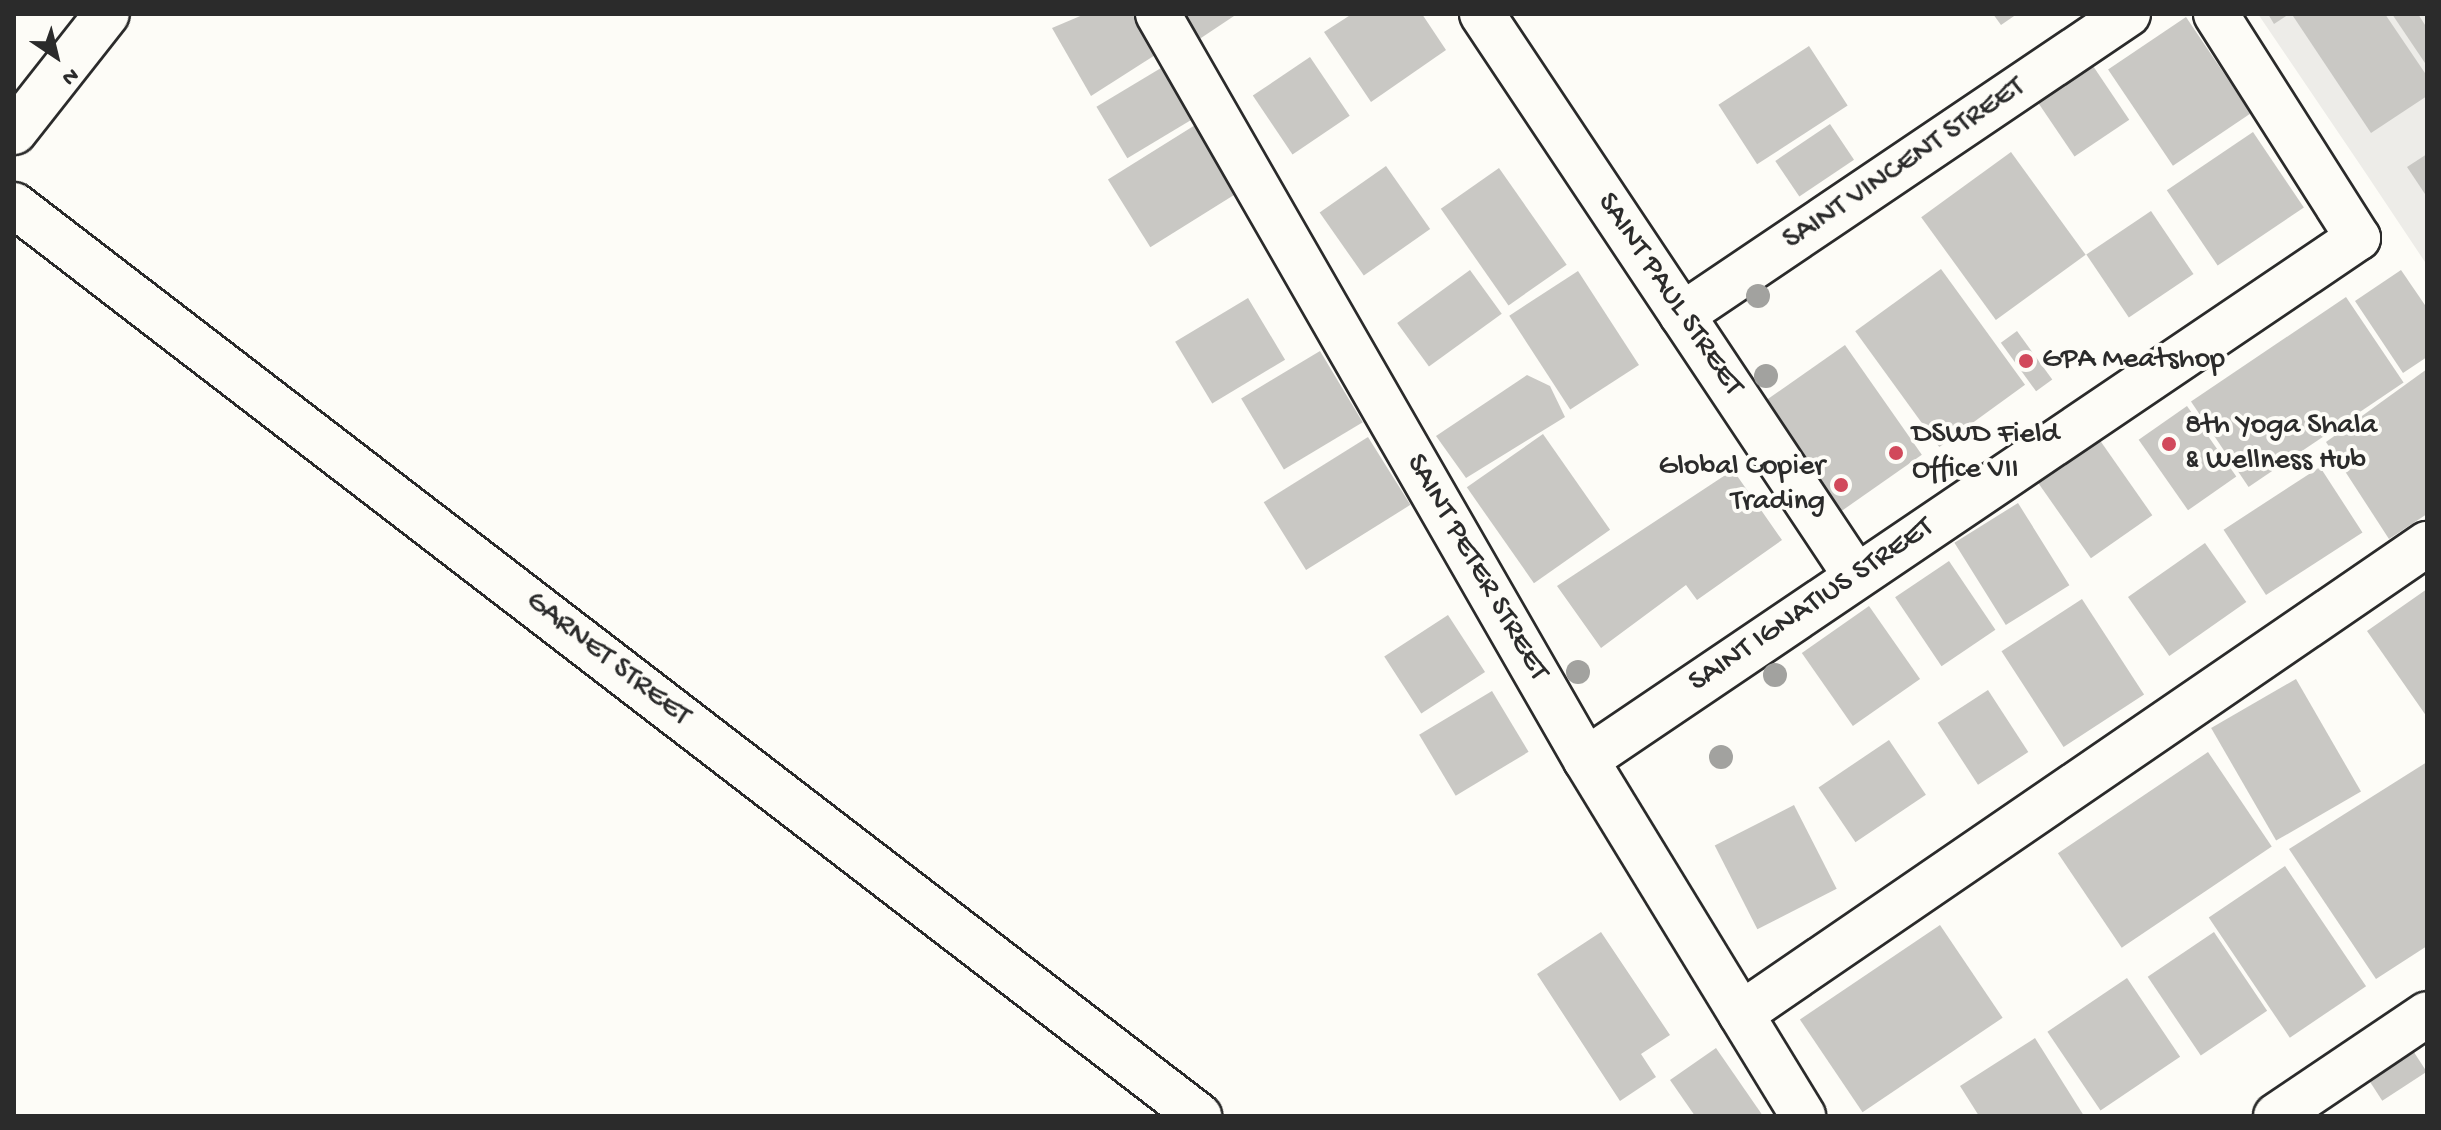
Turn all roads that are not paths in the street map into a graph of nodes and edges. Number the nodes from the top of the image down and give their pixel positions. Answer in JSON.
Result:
{"nodes":[{"id":1,"x":107,"y":14,"type":"edge"},
{"id":2,"x":1158,"y":14,"type":"edge"},
{"id":3,"x":1482,"y":14,"type":"edge"},
{"id":4,"x":2128,"y":14,"type":"edge"},
{"id":5,"x":2216,"y":14,"type":"edge"},
{"id":6,"x":14,"y":132,"type":"edge"},
{"id":7,"x":14,"y":205,"type":"edge"},
{"id":8,"x":1682,"y":315,"type":"junction"},
{"id":9,"x":2427,"y":544,"type":"edge"},
{"id":10,"x":1856,"y":576,"type":"junction"},
{"id":11,"x":1586,"y":760,"type":"junction"},
{"id":12,"x":1741,"y":1014,"type":"junction"},
{"id":13,"x":2427,"y":1014,"type":"edge"},
{"id":14,"x":1199,"y":1116,"type":"edge"},
{"id":15,"x":1803,"y":1116,"type":"edge"},
{"id":16,"x":2276,"y":1116,"type":"edge"}],
"edges":[{"from":1,"to":6,"type":"street"},
{"from":2,"to":11,"type":"street","name":"SAINT PETER STREET"},
{"from":3,"to":8,"type":"street","name":"SAINT PAUL STREET"},
{"from":4,"to":8,"type":"street","name":"SAINT VINCENT STREET"},
{"from":5,"to":10,"type":"street","name":"SAINT IGNATIUS STREET"},
{"from":7,"to":14,"type":"street","name":"GARNET STREET"},
{"from":8,"to":10,"type":"street","name":"SAINT PAUL STREET"},
{"from":9,"to":12,"type":"street"},
{"from":10,"to":11,"type":"street","name":"SAINT IGNATIUS STREET"},
{"from":11,"to":12,"type":"street","name":"SAINT PETER STREET"},
{"from":12,"to":15,"type":"street","name":"SAINT PETER STREET"},
{"from":13,"to":16,"type":"street"}]}
